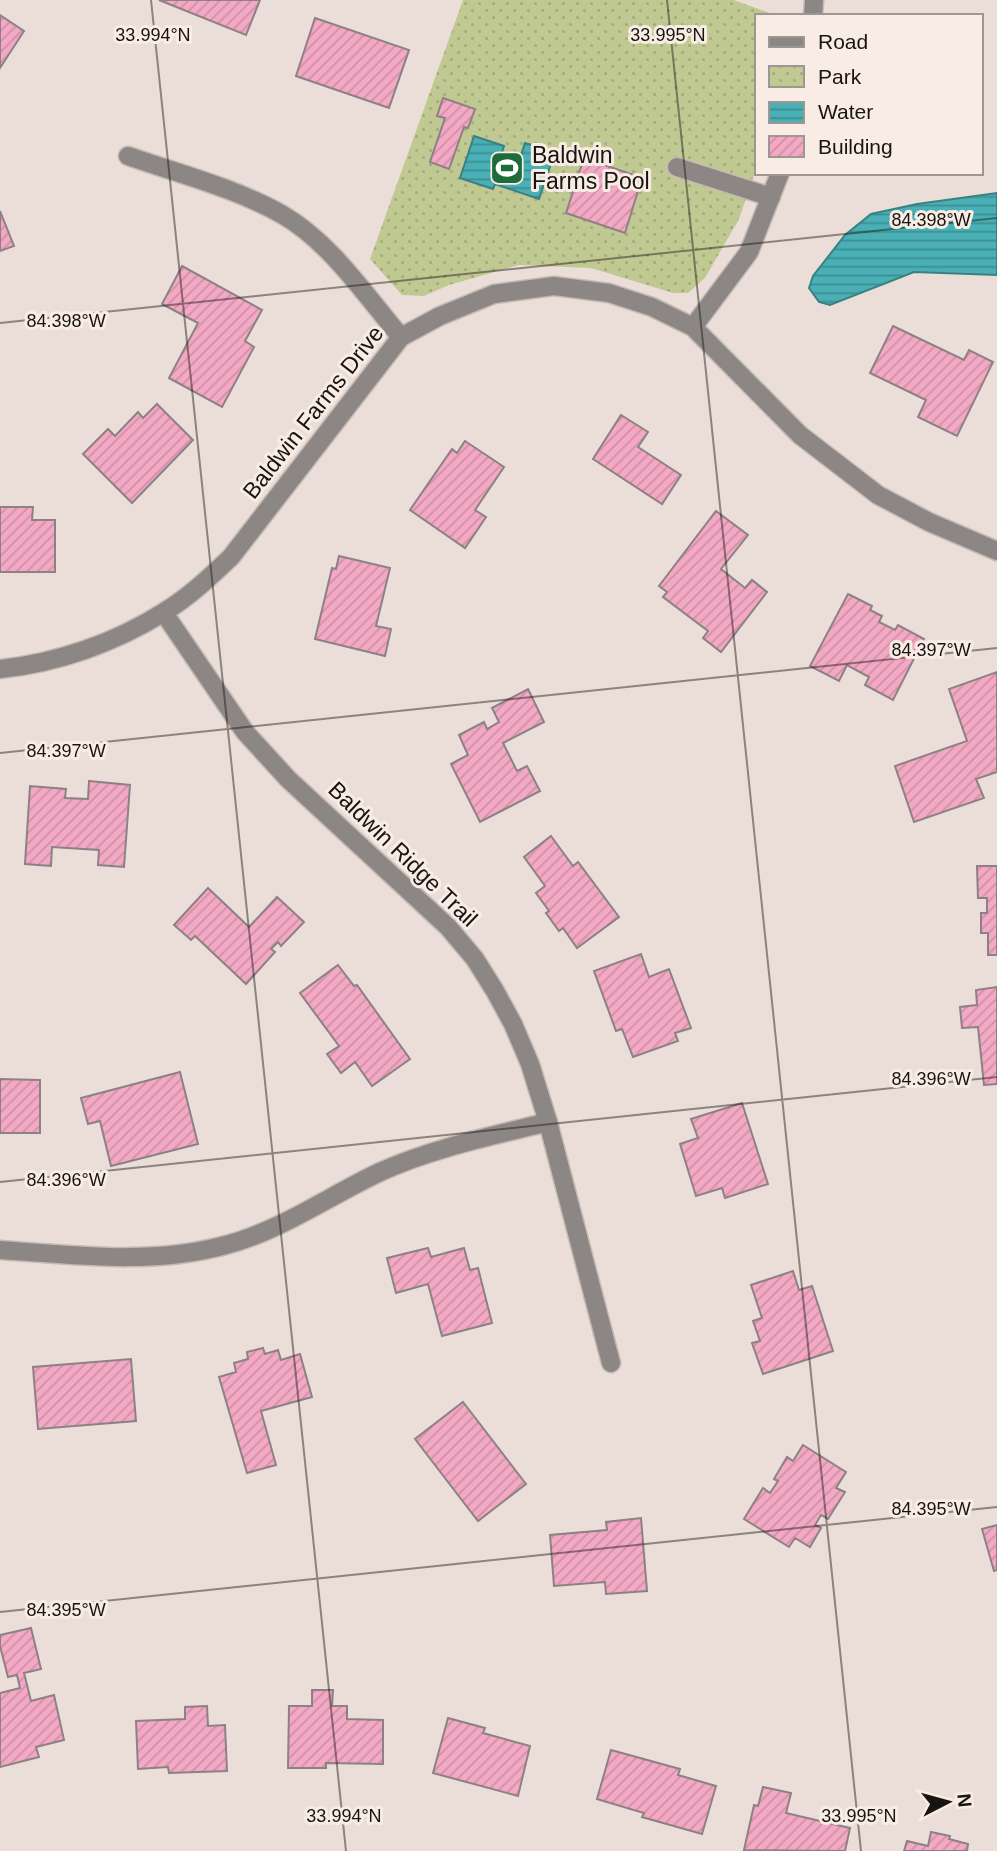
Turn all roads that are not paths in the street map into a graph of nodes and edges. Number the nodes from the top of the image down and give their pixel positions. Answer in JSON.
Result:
{"nodes":[{"id":1,"x":128,"y":156,"type":"dead end"},
{"id":2,"x":677,"y":167,"type":"dead end"},
{"id":3,"x":779,"y":175,"type":"edge"},
{"id":4,"x":771,"y":197,"type":"junction"},
{"id":5,"x":693,"y":327,"type":"junction"},
{"id":6,"x":401,"y":337,"type":"junction"},
{"id":7,"x":997,"y":551,"type":"edge"},
{"id":8,"x":164,"y":613,"type":"junction"},
{"id":9,"x":0,"y":669,"type":"edge"},
{"id":10,"x":548,"y":1122,"type":"junction"},
{"id":11,"x":0,"y":1250,"type":"edge"},
{"id":12,"x":611,"y":1363,"type":"dead end"}],
"edges":[{"from":1,"to":6,"type":"street"},
{"from":2,"to":4,"type":"street"},
{"from":3,"to":4,"type":"street"},
{"from":4,"to":5,"type":"street"},
{"from":5,"to":6,"type":"street","name":"Baldwin Farms Drive"},
{"from":5,"to":7,"type":"street","name":"Baldwin Farms Drive"},
{"from":6,"to":8,"type":"street","name":"Baldwin Farms Drive"},
{"from":8,"to":9,"type":"street","name":"Baldwin Farms Drive"},
{"from":8,"to":10,"type":"street","name":"Baldwin Ridge Trail"},
{"from":10,"to":11,"type":"street"},
{"from":10,"to":12,"type":"street","name":"Baldwin Ridge Trail"}]}
